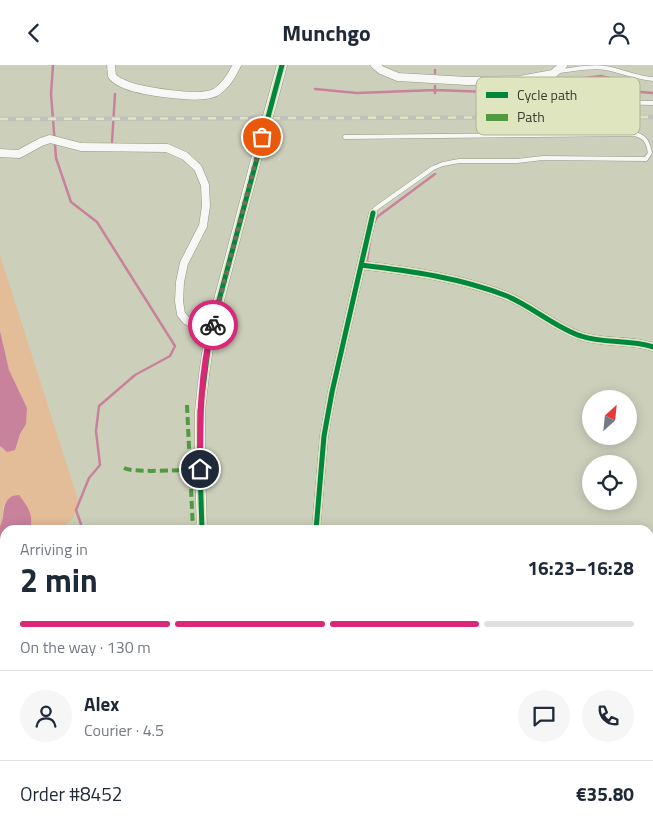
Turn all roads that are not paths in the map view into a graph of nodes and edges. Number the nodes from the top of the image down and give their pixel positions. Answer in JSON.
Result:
{"nodes":[{"id":1,"x":111,"y":65,"type":"edge"},
{"id":2,"x":237,"y":65,"type":"edge"},
{"id":3,"x":282,"y":65,"type":"edge"},
{"id":4,"x":374,"y":65,"type":"edge"},
{"id":5,"x":563,"y":65,"type":"edge"},
{"id":6,"x":556,"y":71,"type":"junction"},
{"id":7,"x":536,"y":77,"type":"edge"},
{"id":8,"x":638,"y":77,"type":"edge"},
{"id":9,"x":640,"y":77,"type":"edge"},
{"id":10,"x":653,"y":79,"type":"edge"},
{"id":11,"x":476,"y":81,"type":"edge"},
{"id":12,"x":640,"y":103,"type":"edge"},
{"id":13,"x":653,"y":103,"type":"edge"},
{"id":14,"x":490,"y":135,"type":"edge"},
{"id":15,"x":640,"y":135,"type":"edge"},
{"id":16,"x":345,"y":137,"type":"dead end"},
{"id":17,"x":0,"y":153,"type":"edge"},
{"id":18,"x":651,"y":156,"type":"edge"},
{"id":19,"x":373,"y":213,"type":"joint"},
{"id":20,"x":362,"y":265,"type":"junction"},
{"id":21,"x":210,"y":334,"type":"junction"},
{"id":22,"x":653,"y":347,"type":"edge"},
{"id":23,"x":202,"y":525,"type":"edge"},
{"id":24,"x":316,"y":525,"type":"edge"}],
"edges":[{"from":1,"to":2,"type":"street"},
{"from":3,"to":21,"type":"street","bridge":true},
{"from":4,"to":11,"type":"street"},
{"from":5,"to":6,"type":"street"},
{"from":6,"to":7,"type":"street"},
{"from":6,"to":8,"type":"lane"},
{"from":9,"to":10,"type":"lane"},
{"from":12,"to":13,"type":"lane"},
{"from":14,"to":16,"type":"lane"},
{"from":15,"to":18,"type":"lane"},
{"from":17,"to":21,"type":"street"},
{"from":18,"to":19,"type":"lane"},
{"from":19,"to":20,"type":"street"},
{"from":20,"to":22,"type":"street"},
{"from":20,"to":24,"type":"street"},
{"from":21,"to":23,"type":"street"}]}
